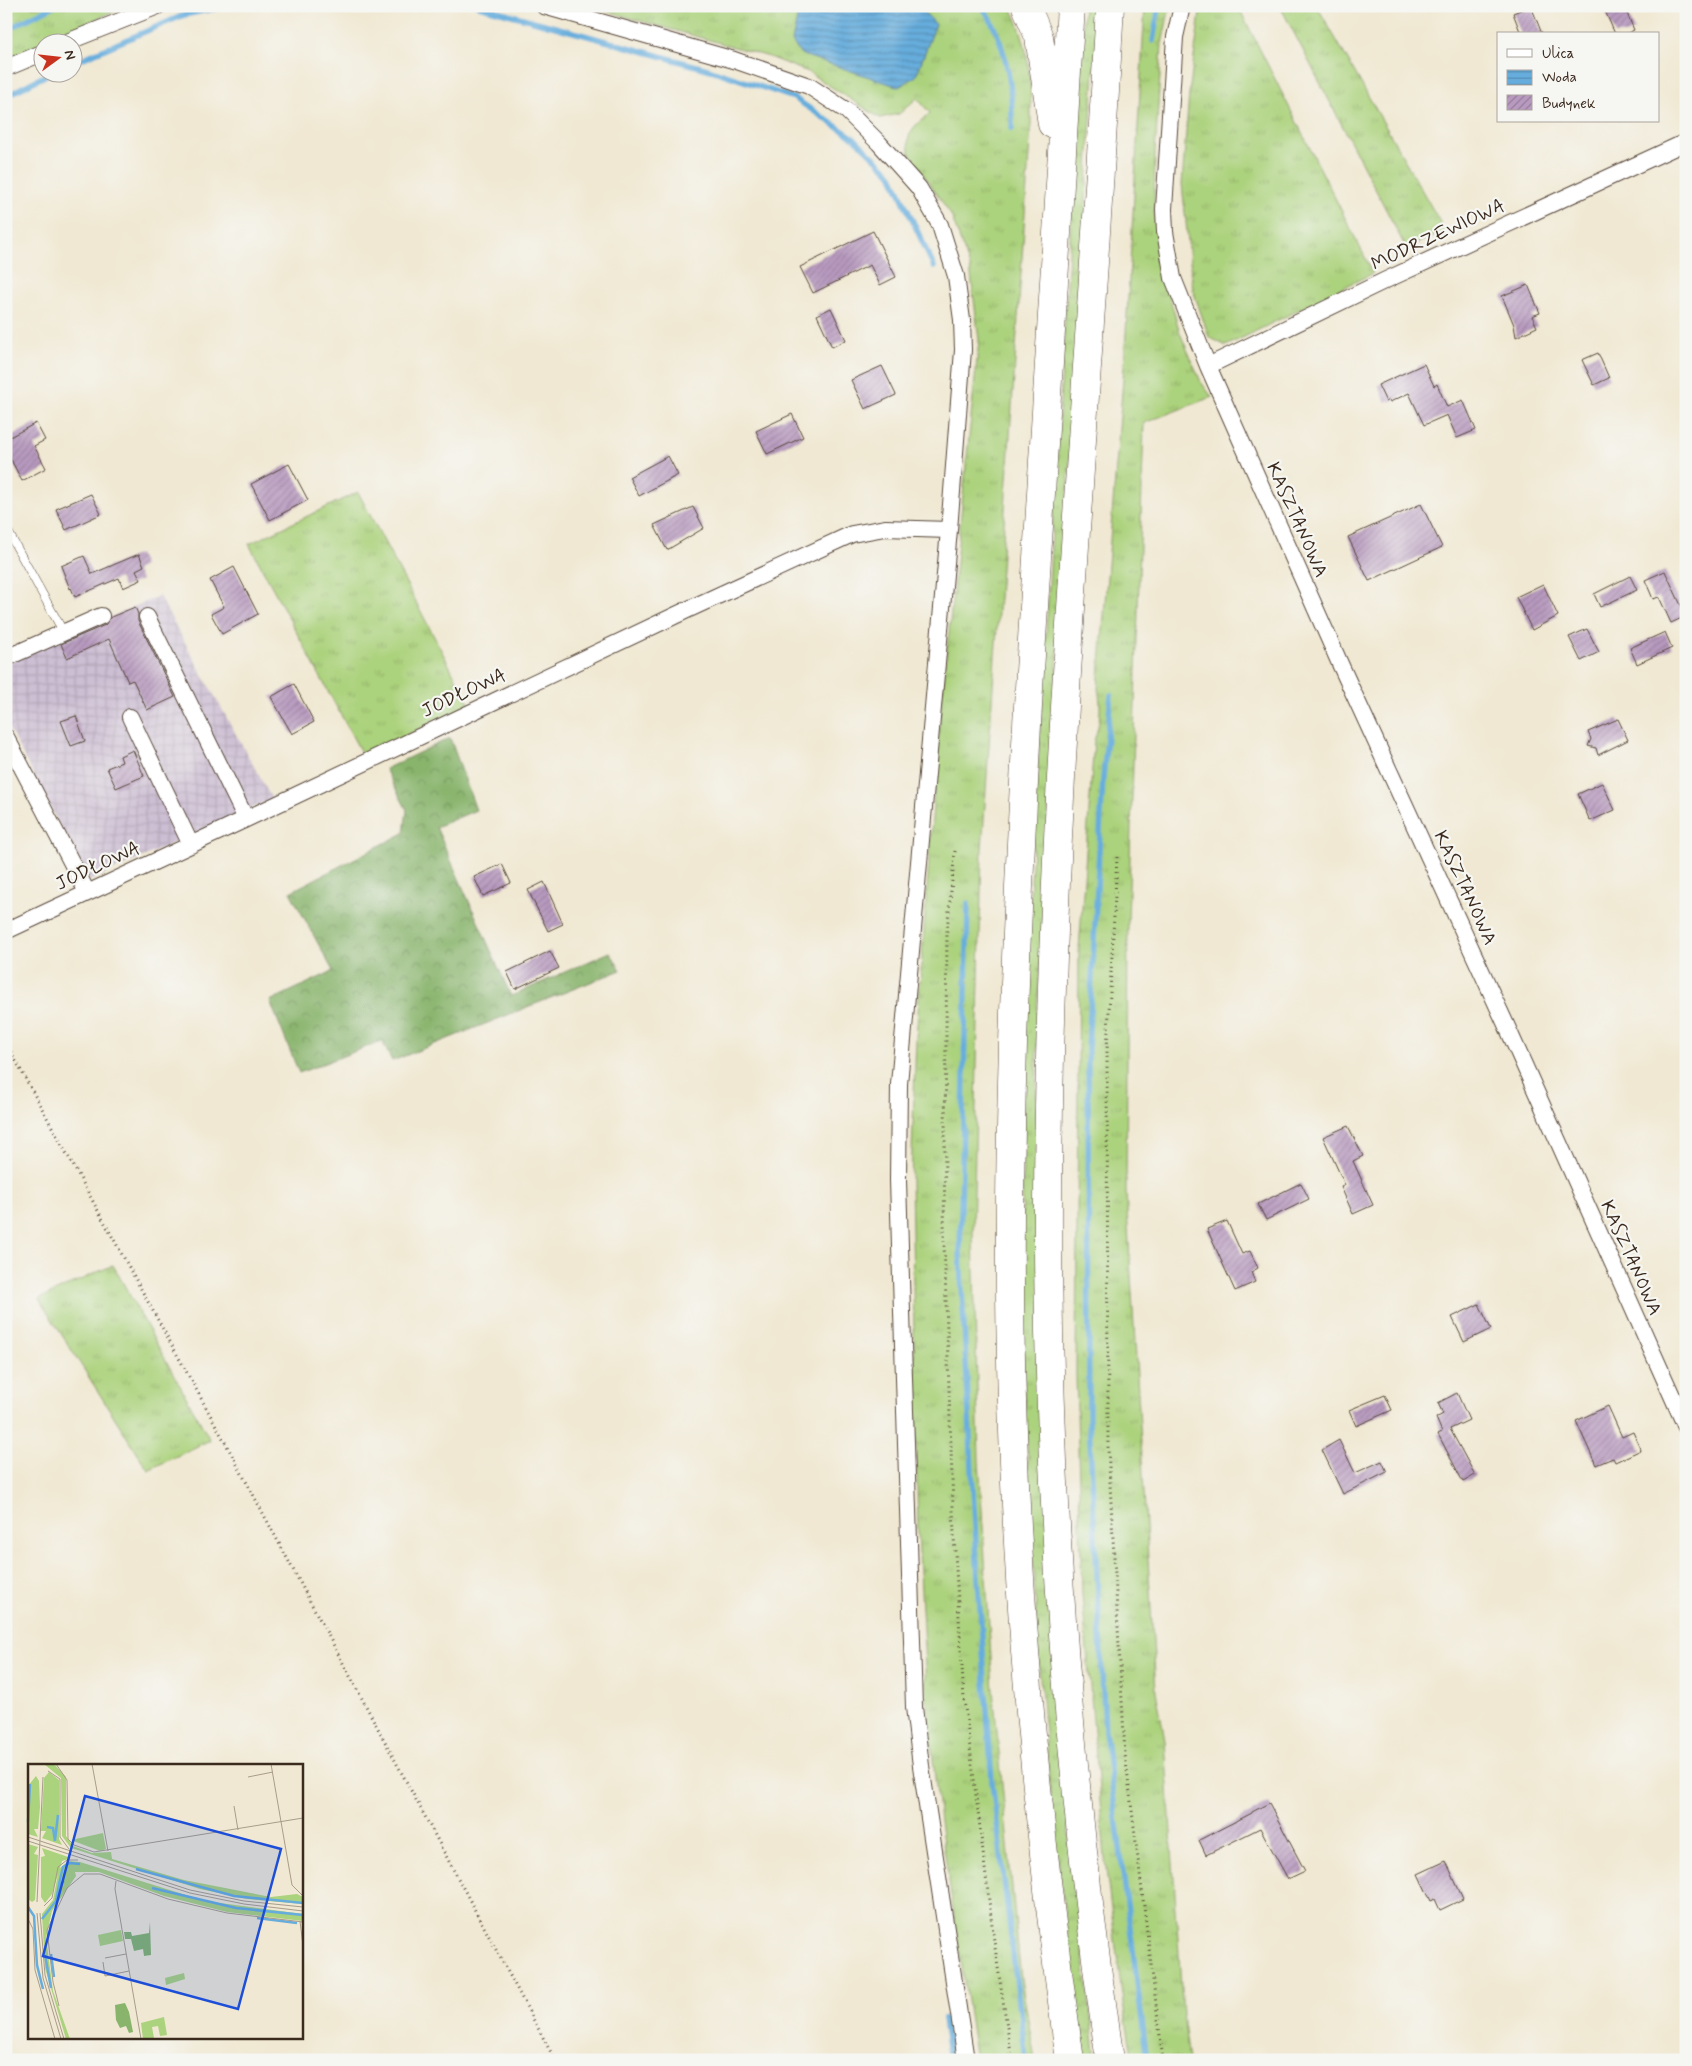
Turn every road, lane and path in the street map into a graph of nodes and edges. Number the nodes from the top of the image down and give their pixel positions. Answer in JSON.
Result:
{"nodes":[{"id":1,"x":158,"y":6,"type":"edge"},
{"id":2,"x":544,"y":6,"type":"edge"},
{"id":3,"x":1026,"y":6,"type":"edge"},
{"id":4,"x":1071,"y":6,"type":"edge"},
{"id":5,"x":1110,"y":6,"type":"edge"},
{"id":6,"x":1119,"y":6,"type":"edge"},
{"id":7,"x":1182,"y":6,"type":"edge"},
{"id":8,"x":82,"y":36,"type":"edge"},
{"id":9,"x":1108,"y":36,"type":"junction"},
{"id":10,"x":32,"y":57,"type":"edge"},
{"id":11,"x":6,"y":68,"type":"edge"},
{"id":12,"x":1686,"y":142,"type":"edge"},
{"id":13,"x":1061,"y":176,"type":"junction"},
{"id":14,"x":1208,"y":366,"type":"junction"},
{"id":15,"x":6,"y":528,"type":"edge"},
{"id":16,"x":949,"y":530,"type":"junction"},
{"id":17,"x":101,"y":616,"type":"dead end"},
{"id":18,"x":147,"y":617,"type":"dead end"},
{"id":19,"x":64,"y":633,"type":"junction"},
{"id":20,"x":6,"y":658,"type":"edge"},
{"id":21,"x":130,"y":717,"type":"dead end"},
{"id":22,"x":6,"y":737,"type":"edge"},
{"id":23,"x":246,"y":820,"type":"junction"},
{"id":24,"x":191,"y":844,"type":"junction"},
{"id":25,"x":956,"y":851,"type":"dead end"},
{"id":26,"x":1116,"y":857,"type":"dead end"},
{"id":27,"x":87,"y":892,"type":"junction"},
{"id":28,"x":6,"y":931,"type":"edge"},
{"id":29,"x":6,"y":1043,"type":"edge"},
{"id":30,"x":1686,"y":1427,"type":"edge"},
{"id":31,"x":555,"y":2060,"type":"edge"},
{"id":32,"x":966,"y":2060,"type":"edge"},
{"id":33,"x":1012,"y":2060,"type":"edge"},
{"id":34,"x":1070,"y":2060,"type":"edge"},
{"id":35,"x":1110,"y":2060,"type":"edge"},
{"id":36,"x":1163,"y":2060,"type":"edge"}],
"edges":[{"from":1,"to":8,"type":"street"},
{"from":2,"to":16,"type":"street"},
{"from":3,"to":13,"type":"highway"},
{"from":4,"to":13,"type":"highway"},
{"from":5,"to":9,"type":"highway"},
{"from":6,"to":9,"type":"highway"},
{"from":7,"to":14,"type":"street","name":"KASZTANOWA"},
{"from":9,"to":35,"type":"highway"},
{"from":10,"to":11,"type":"street"},
{"from":12,"to":14,"type":"street","name":"MODRZEWIOWA"},
{"from":13,"to":34,"type":"highway"},
{"from":14,"to":30,"type":"street","name":"KASZTANOWA"},
{"from":15,"to":19,"type":"lane"},
{"from":16,"to":23,"type":"street","name":"JODŁOWA"},
{"from":16,"to":32,"type":"street"},
{"from":17,"to":19,"type":"street"},
{"from":18,"to":23,"type":"street"},
{"from":19,"to":20,"type":"street"},
{"from":21,"to":24,"type":"street"},
{"from":22,"to":27,"type":"street"},
{"from":23,"to":24,"type":"street","name":"JODŁOWA"},
{"from":24,"to":27,"type":"street","name":"JODŁOWA"},
{"from":25,"to":33,"type":"path"},
{"from":26,"to":36,"type":"path"},
{"from":27,"to":28,"type":"street","name":"JODŁOWA"},
{"from":29,"to":31,"type":"path"}]}
